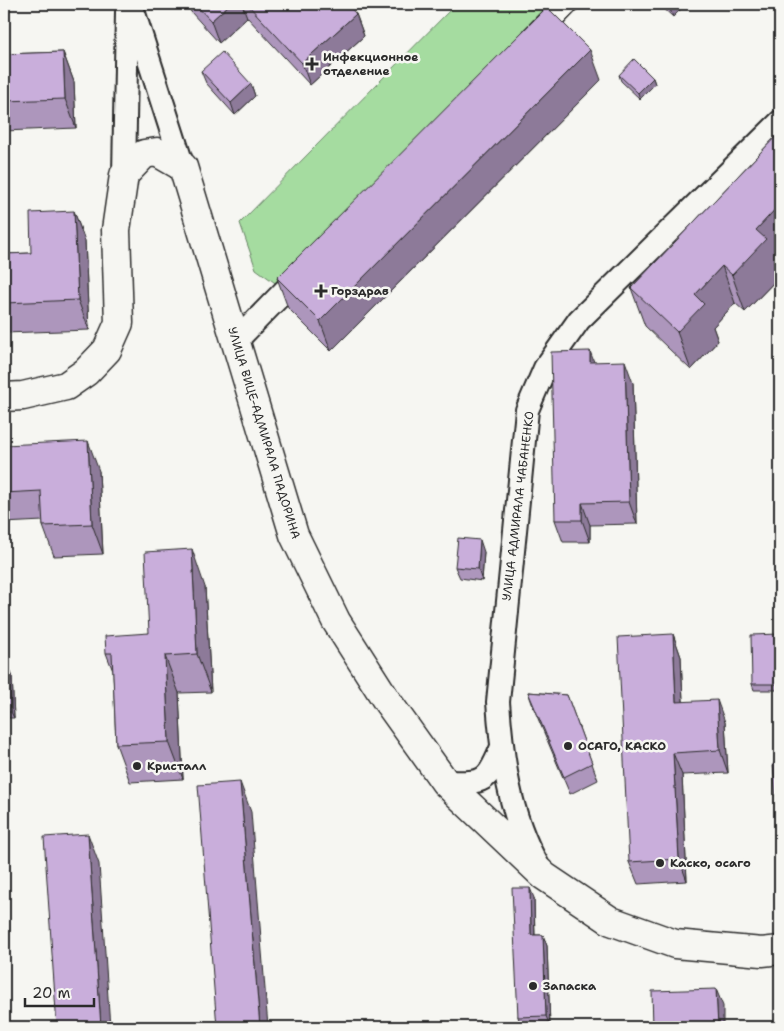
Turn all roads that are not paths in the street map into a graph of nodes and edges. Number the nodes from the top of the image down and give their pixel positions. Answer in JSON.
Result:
{"nodes":[{"id":1,"x":129,"y":4,"type":"edge"},
{"id":2,"x":566,"y":4,"type":"edge"},
{"id":3,"x":518,"y":54,"type":"edge"},
{"id":4,"x":780,"y":122,"type":"edge"},
{"id":5,"x":182,"y":167,"type":"junction"},
{"id":6,"x":124,"y":175,"type":"junction"},
{"id":7,"x":318,"y":257,"type":"edge"},
{"id":8,"x":236,"y":341,"type":"junction"},
{"id":9,"x":4,"y":397,"type":"edge"},
{"id":10,"x":502,"y":747,"type":"junction"},
{"id":11,"x":445,"y":782,"type":"junction"},
{"id":12,"x":544,"y":876,"type":"junction"},
{"id":13,"x":780,"y":950,"type":"edge"}],
"edges":[{"from":1,"to":5,"type":"street"},
{"from":1,"to":6,"type":"street"},
{"from":2,"to":3,"type":"street"},
{"from":4,"to":10,"type":"street","name":"УЛИЦА АДМИРАЛА ЧАБАНЕНКО"},
{"from":5,"to":6,"type":"street"},
{"from":5,"to":8,"type":"street","name":"УЛИЦА ВИЦЕ-АДМИРАЛА ПАДОРИНА"},
{"from":6,"to":9,"type":"street"},
{"from":7,"to":8,"type":"street"},
{"from":8,"to":11,"type":"street","name":"УЛИЦА ВИЦЕ-АДМИРАЛА ПАДОРИНА"},
{"from":10,"to":11,"type":"street","name":"УЛИЦА АДМИРАЛА ЧАБАНЕНКО"},
{"from":10,"to":12,"type":"street","name":"УЛИЦА АДМИРАЛА ЧАБАНЕНКО"},
{"from":11,"to":12,"type":"street","name":"УЛИЦА ВИЦЕ-АДМИРАЛА ПАДОРИНА"},
{"from":12,"to":13,"type":"street","name":"УЛИЦА ВИЦЕ-АДМИРАЛА ПАДОРИНА"}]}
